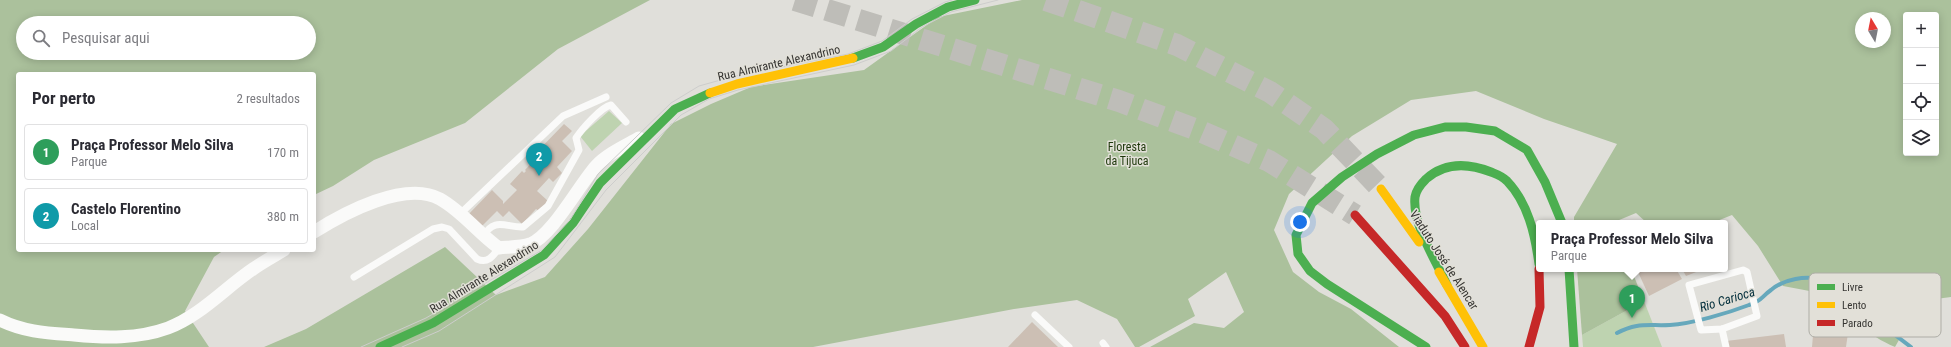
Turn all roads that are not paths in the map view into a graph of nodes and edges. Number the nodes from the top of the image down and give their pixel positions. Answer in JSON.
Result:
{"nodes":[{"id":1,"x":975,"y":0,"type":"edge"},
{"id":2,"x":606,"y":97,"type":"dead end"},
{"id":3,"x":626,"y":122,"type":"dead end"},
{"id":4,"x":654,"y":130,"type":"junction"},
{"id":5,"x":1381,"y":189,"type":"tunnel mouth"},
{"id":6,"x":461,"y":213,"type":"junction"},
{"id":7,"x":1355,"y":215,"type":"tunnel mouth"},
{"id":8,"x":1561,"y":220,"type":"edge"},
{"id":9,"x":316,"y":231,"type":"edge"},
{"id":10,"x":483,"y":237,"type":"junction"},
{"id":11,"x":1536,"y":239,"type":"edge"},
{"id":12,"x":499,"y":248,"type":"junction"},
{"id":13,"x":281,"y":252,"type":"edge"},
{"id":14,"x":1539,"y":272,"type":"edge"},
{"id":15,"x":1569,"y":272,"type":"edge"},
{"id":16,"x":354,"y":277,"type":"dead end"},
{"id":17,"x":1447,"y":285,"type":"junction"},
{"id":18,"x":1035,"y":315,"type":"dead end"},
{"id":19,"x":0,"y":320,"type":"edge"},
{"id":20,"x":1722,"y":329,"type":"junction"},
{"id":21,"x":380,"y":347,"type":"edge"},
{"id":22,"x":1069,"y":347,"type":"edge"},
{"id":23,"x":1426,"y":347,"type":"edge"},
{"id":24,"x":1465,"y":347,"type":"edge"},
{"id":25,"x":1483,"y":347,"type":"edge"},
{"id":26,"x":1529,"y":347,"type":"edge"},
{"id":27,"x":1574,"y":347,"type":"edge"},
{"id":28,"x":1726,"y":347,"type":"edge"}],
"edges":[{"from":1,"to":4,"type":"main road","name":"Rua Almirante Alexandrino"},
{"from":2,"to":6,"type":"lane"},
{"from":3,"to":10,"type":"lane"},
{"from":4,"to":12,"type":"street"},
{"from":4,"to":21,"type":"main road","name":"Rua Almirante Alexandrino"},
{"from":5,"to":17,"type":"main road","name":"Viaduto José de Alencar"},
{"from":6,"to":9,"type":"street"},
{"from":6,"to":10,"type":"street"},
{"from":7,"to":24,"type":"main road"},
{"from":8,"to":23,"type":"main road"},
{"from":10,"to":12,"type":"street"},
{"from":11,"to":17,"type":"main road"},
{"from":12,"to":16,"type":"lane"},
{"from":13,"to":19,"type":"street"},
{"from":14,"to":26,"type":"main road"},
{"from":15,"to":27,"type":"main road"},
{"from":17,"to":25,"type":"main road","name":"Viaduto José de Alencar"},
{"from":18,"to":22,"type":"lane"},
{"from":20,"to":20,"type":"lane"},
{"from":20,"to":28,"type":"lane"}]}
